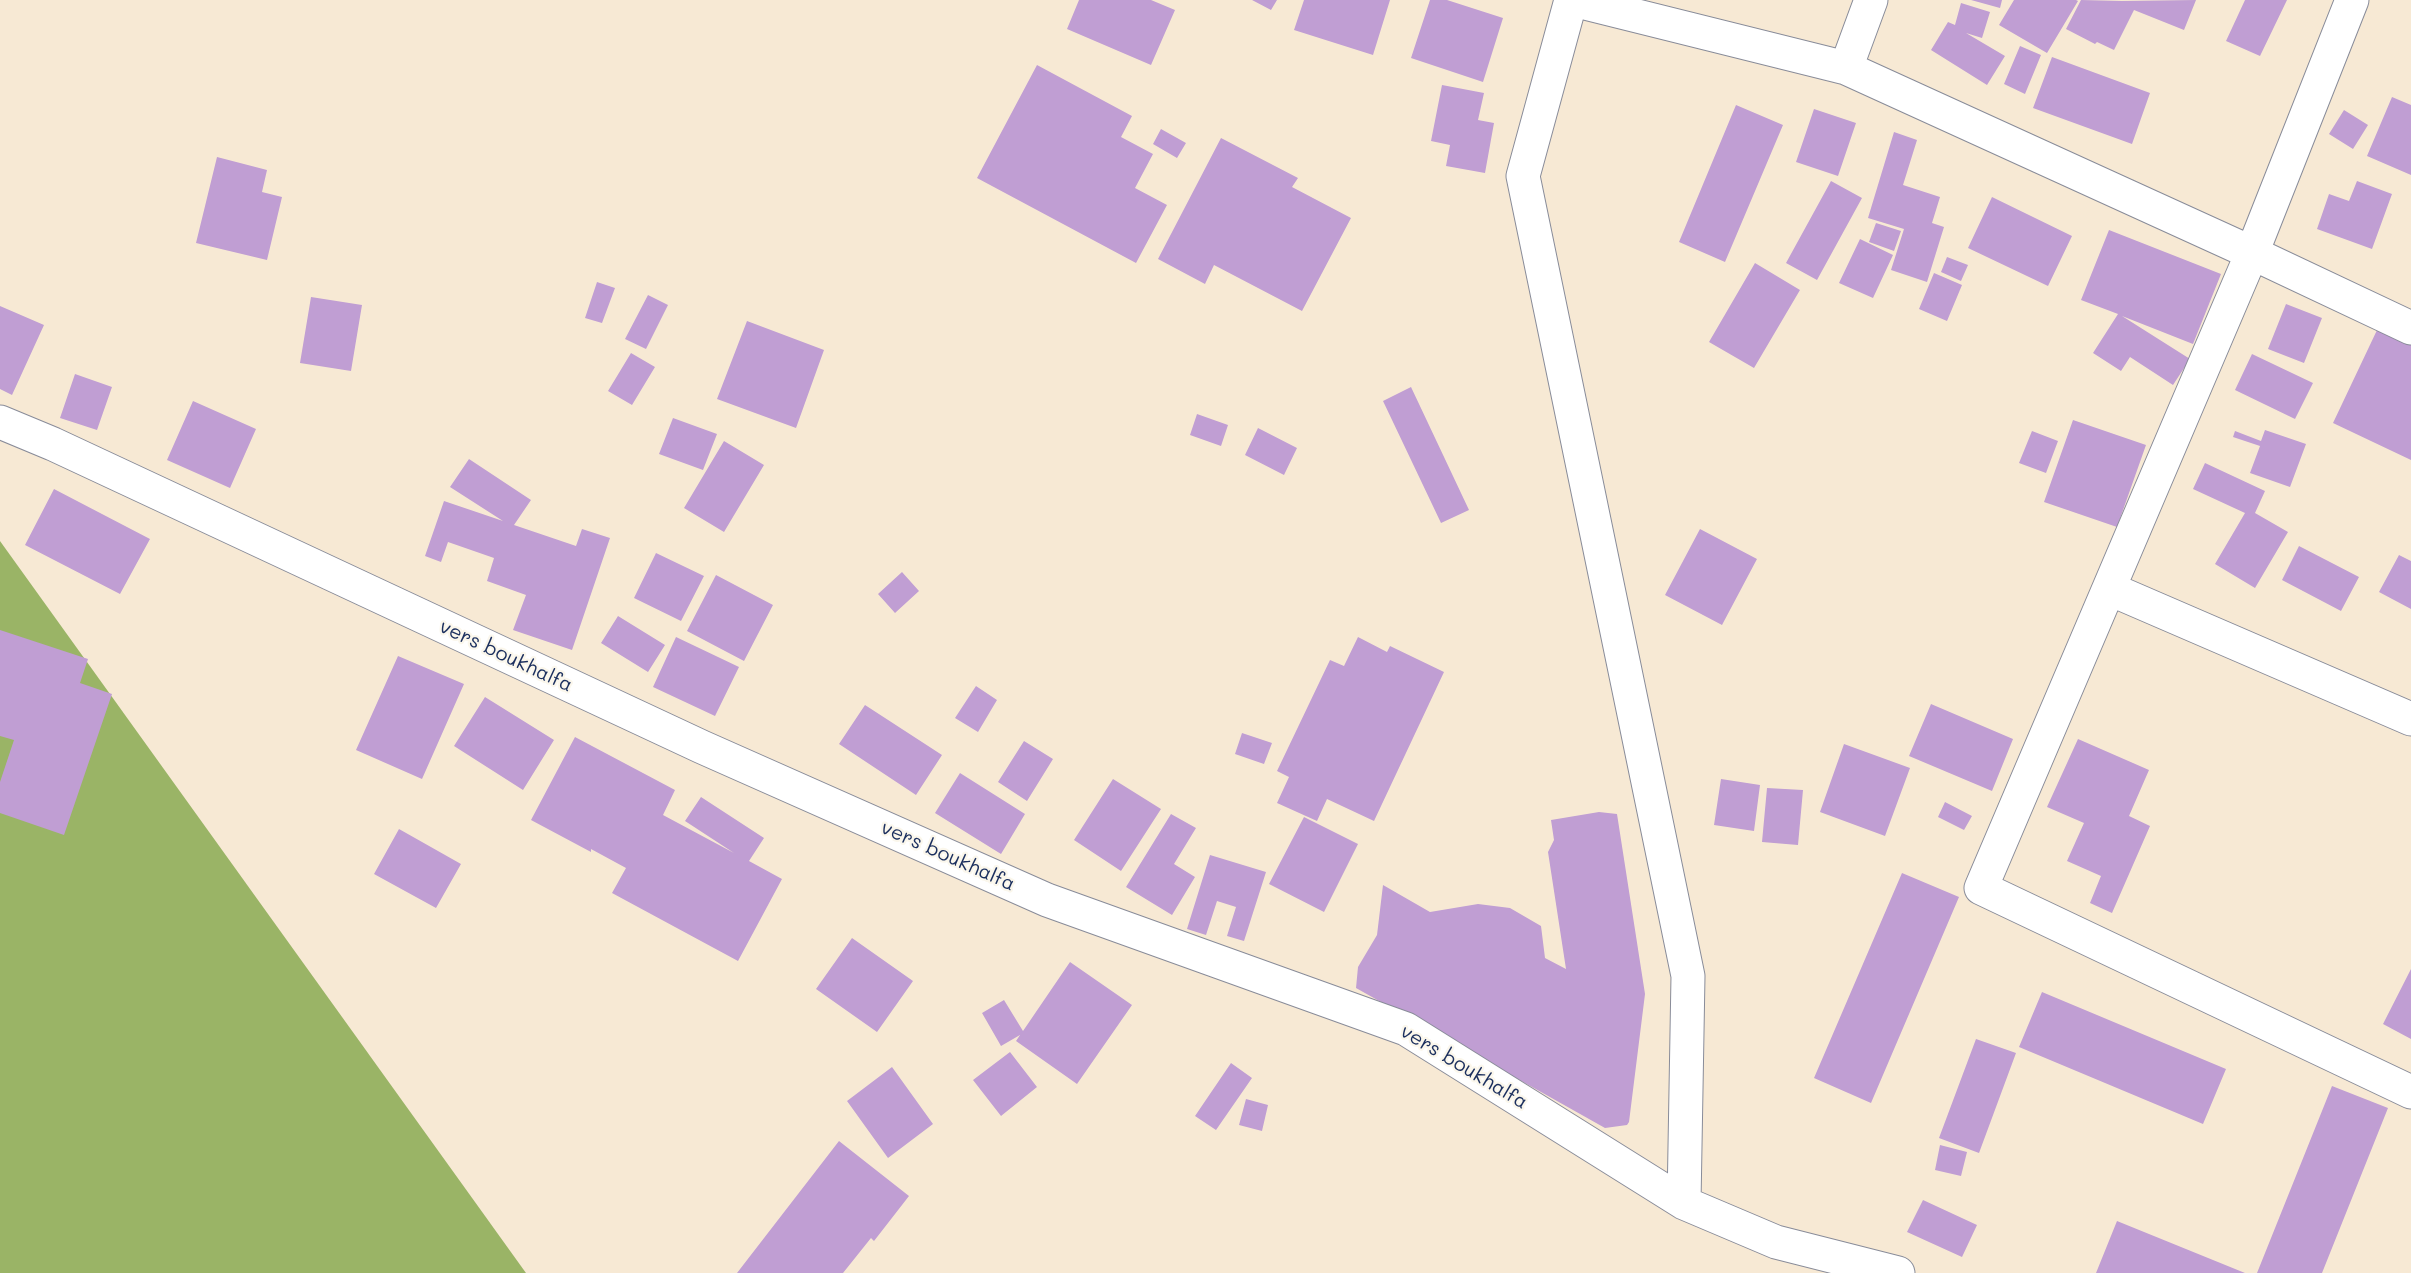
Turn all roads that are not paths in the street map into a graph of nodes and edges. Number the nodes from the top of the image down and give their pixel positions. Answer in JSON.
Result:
{"nodes":[{"id":1,"x":1572,"y":0,"type":"edge"},
{"id":2,"x":1871,"y":0,"type":"edge"},
{"id":3,"x":2352,"y":0,"type":"edge"},
{"id":4,"x":1846,"y":68,"type":"junction"},
{"id":5,"x":2252,"y":253,"type":"junction"},
{"id":6,"x":2411,"y":328,"type":"edge"},
{"id":7,"x":0,"y":422,"type":"edge"},
{"id":8,"x":2110,"y":589,"type":"junction"},
{"id":9,"x":2411,"y":719,"type":"edge"},
{"id":10,"x":2411,"y":1092,"type":"edge"},
{"id":11,"x":1684,"y":1203,"type":"junction"},
{"id":12,"x":1898,"y":1273,"type":"edge"}],
"edges":[{"from":1,"to":4,"type":"street"},
{"from":1,"to":11,"type":"street"},
{"from":2,"to":4,"type":"street"},
{"from":3,"to":5,"type":"street"},
{"from":4,"to":5,"type":"street"},
{"from":5,"to":6,"type":"street"},
{"from":5,"to":8,"type":"street"},
{"from":7,"to":11,"type":"street","name":"vers boukhalfa"},
{"from":8,"to":9,"type":"street"},
{"from":8,"to":10,"type":"street"},
{"from":11,"to":12,"type":"street","name":"vers boukhalfa"}]}
